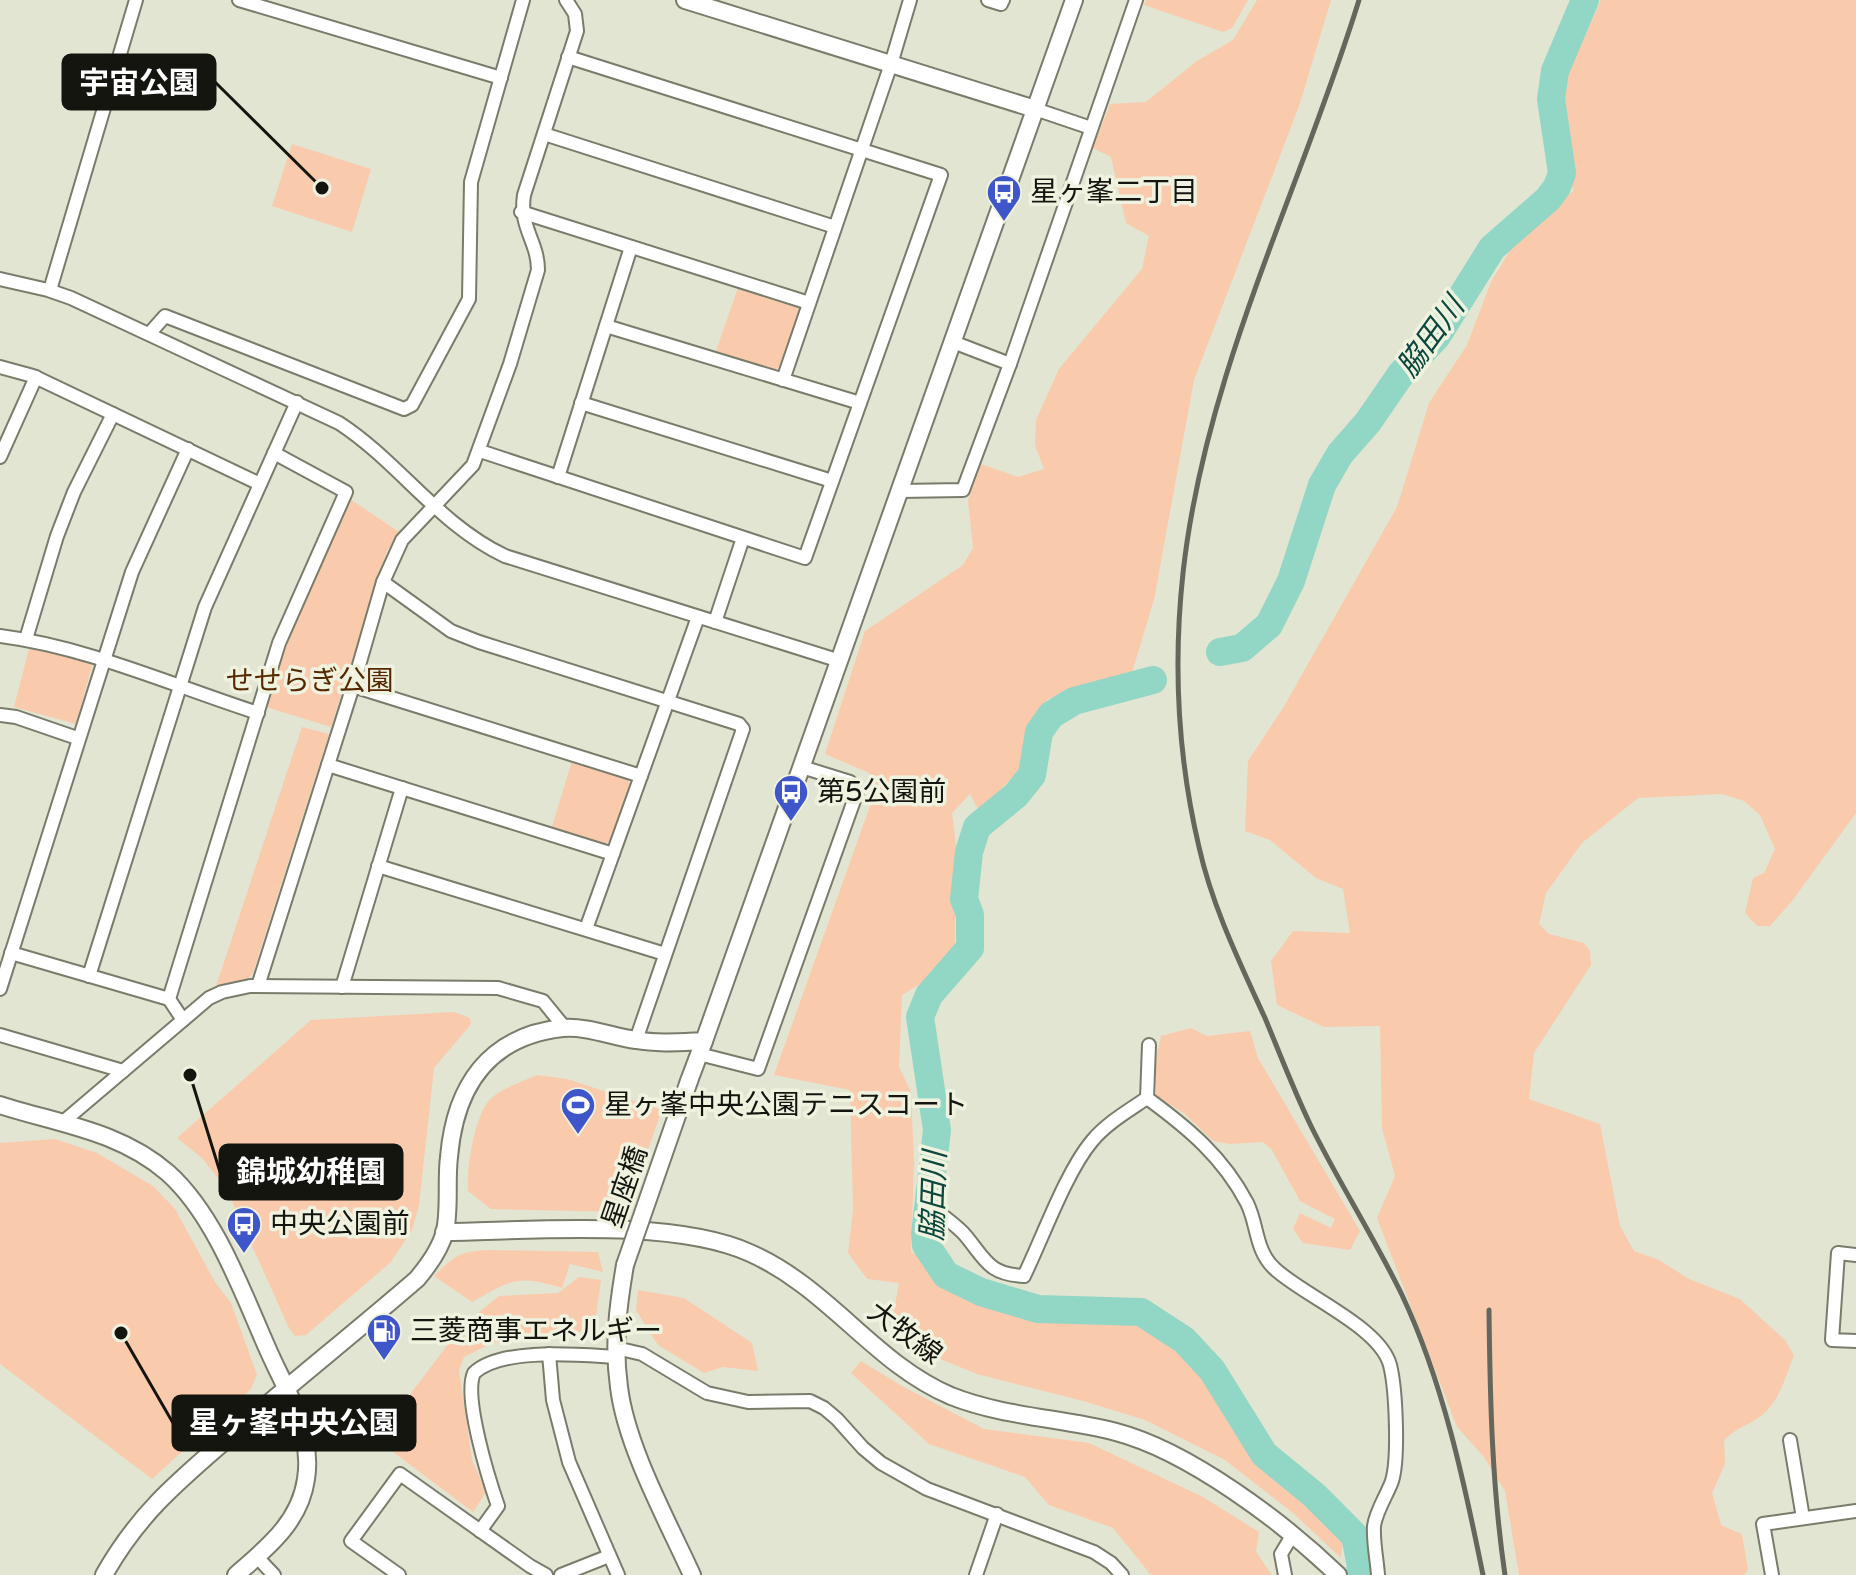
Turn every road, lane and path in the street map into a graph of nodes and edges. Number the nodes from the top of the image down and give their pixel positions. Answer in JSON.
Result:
{"nodes":[{"id":1,"x":136,"y":0,"type":"edge"},
{"id":2,"x":239,"y":0,"type":"edge"},
{"id":3,"x":523,"y":0,"type":"edge"},
{"id":4,"x":566,"y":0,"type":"edge"},
{"id":5,"x":685,"y":0,"type":"edge"},
{"id":6,"x":910,"y":0,"type":"edge"},
{"id":7,"x":988,"y":0,"type":"edge"},
{"id":8,"x":1003,"y":0,"type":"edge"},
{"id":9,"x":1074,"y":0,"type":"edge"},
{"id":10,"x":1136,"y":0,"type":"edge"},
{"id":11,"x":568,"y":57,"type":"junction"},
{"id":12,"x":891,"y":64,"type":"junction"},
{"id":13,"x":501,"y":78,"type":"junction"},
{"id":14,"x":1035,"y":109,"type":"junction"},
{"id":15,"x":1091,"y":128,"type":"junction"},
{"id":16,"x":544,"y":134,"type":"junction"},
{"id":17,"x":862,"y":150,"type":"junction"},
{"id":18,"x":521,"y":212,"type":"junction"},
{"id":19,"x":835,"y":227,"type":"junction"},
{"id":20,"x":631,"y":247,"type":"junction"},
{"id":21,"x":0,"y":279,"type":"edge"},
{"id":22,"x":50,"y":290,"type":"junction"},
{"id":23,"x":809,"y":303,"type":"junction"},
{"id":24,"x":606,"y":326,"type":"junction"},
{"id":25,"x":149,"y":334,"type":"junction"},
{"id":26,"x":953,"y":342,"type":"junction"},
{"id":27,"x":1010,"y":364,"type":"junction"},
{"id":28,"x":0,"y":367,"type":"edge"},
{"id":29,"x":36,"y":377,"type":"junction"},
{"id":30,"x":783,"y":380,"type":"junction"},
{"id":31,"x":297,"y":402,"type":"junction"},
{"id":32,"x":581,"y":403,"type":"junction"},
{"id":33,"x":860,"y":403,"type":"junction"},
{"id":34,"x":113,"y":414,"type":"junction"},
{"id":35,"x":188,"y":449,"type":"junction"},
{"id":36,"x":480,"y":451,"type":"junction"},
{"id":37,"x":274,"y":453,"type":"junction"},
{"id":38,"x":0,"y":457,"type":"edge"},
{"id":39,"x":558,"y":477,"type":"junction"},
{"id":40,"x":832,"y":481,"type":"junction"},
{"id":41,"x":260,"y":484,"type":"junction"},
{"id":42,"x":899,"y":491,"type":"junction"},
{"id":43,"x":434,"y":506,"type":"junction"},
{"id":44,"x":743,"y":538,"type":"junction"},
{"id":45,"x":383,"y":582,"type":"junction"},
{"id":46,"x":698,"y":617,"type":"junction"},
{"id":47,"x":715,"y":622,"type":"junction"},
{"id":48,"x":0,"y":636,"type":"edge"},
{"id":49,"x":26,"y":639,"type":"junction"},
{"id":50,"x":104,"y":661,"type":"junction"},
{"id":51,"x":840,"y":661,"type":"junction"},
{"id":52,"x":353,"y":686,"type":"junction"},
{"id":53,"x":180,"y":688,"type":"junction"},
{"id":54,"x":667,"y":702,"type":"junction"},
{"id":55,"x":258,"y":713,"type":"junction"},
{"id":56,"x":0,"y":716,"type":"edge"},
{"id":57,"x":77,"y":738,"type":"junction"},
{"id":58,"x":328,"y":765,"type":"junction"},
{"id":59,"x":802,"y":767,"type":"junction"},
{"id":60,"x":641,"y":776,"type":"junction"},
{"id":61,"x":402,"y":788,"type":"junction"},
{"id":62,"x":613,"y":854,"type":"junction"},
{"id":63,"x":378,"y":866,"type":"junction"},
{"id":64,"x":586,"y":929,"type":"junction"},
{"id":65,"x":11,"y":953,"type":"junction"},
{"id":66,"x":665,"y":954,"type":"junction"},
{"id":67,"x":89,"y":976,"type":"junction"},
{"id":68,"x":258,"y":986,"type":"junction"},
{"id":69,"x":342,"y":987,"type":"junction"},
{"id":70,"x":0,"y":989,"type":"edge"},
{"id":71,"x":169,"y":999,"type":"junction"},
{"id":72,"x":183,"y":1020,"type":"junction"},
{"id":73,"x":565,"y":1028,"type":"junction"},
{"id":74,"x":0,"y":1035,"type":"edge"},
{"id":75,"x":636,"y":1040,"type":"junction"},
{"id":76,"x":1149,"y":1045,"type":"dead end"},
{"id":77,"x":701,"y":1048,"type":"junction"},
{"id":78,"x":123,"y":1071,"type":"junction"},
{"id":79,"x":1147,"y":1098,"type":"junction"},
{"id":80,"x":0,"y":1105,"type":"edge"},
{"id":81,"x":63,"y":1122,"type":"junction"},
{"id":82,"x":941,"y":1214,"type":"dead end"},
{"id":83,"x":444,"y":1232,"type":"junction"},
{"id":84,"x":1856,"y":1255,"type":"edge"},
{"id":85,"x":1856,"y":1341,"type":"edge"},
{"id":86,"x":616,"y":1353,"type":"junction"},
{"id":87,"x":549,"y":1354,"type":"junction"},
{"id":88,"x":285,"y":1388,"type":"junction"},
{"id":89,"x":1790,"y":1440,"type":"dead end"},
{"id":90,"x":1856,"y":1511,"type":"edge"},
{"id":91,"x":997,"y":1514,"type":"junction"},
{"id":92,"x":1803,"y":1518,"type":"junction"},
{"id":93,"x":480,"y":1531,"type":"junction"},
{"id":94,"x":1293,"y":1534,"type":"junction"},
{"id":95,"x":609,"y":1556,"type":"junction"},
{"id":96,"x":257,"y":1557,"type":"junction"},
{"id":97,"x":104,"y":1575,"type":"edge"},
{"id":98,"x":236,"y":1575,"type":"edge"},
{"id":99,"x":274,"y":1575,"type":"edge"},
{"id":100,"x":399,"y":1575,"type":"edge"},
{"id":101,"x":546,"y":1575,"type":"edge"},
{"id":102,"x":561,"y":1575,"type":"edge"},
{"id":103,"x":618,"y":1575,"type":"edge"},
{"id":104,"x":692,"y":1575,"type":"edge"},
{"id":105,"x":976,"y":1575,"type":"edge"},
{"id":106,"x":1122,"y":1575,"type":"edge"},
{"id":107,"x":1285,"y":1575,"type":"edge"},
{"id":108,"x":1338,"y":1575,"type":"edge"},
{"id":109,"x":1378,"y":1575,"type":"edge"},
{"id":110,"x":1772,"y":1575,"type":"edge"}],
"edges":[{"from":1,"to":22,"type":"street"},
{"from":2,"to":13,"type":"street"},
{"from":3,"to":13,"type":"street"},
{"from":4,"to":11,"type":"street"},
{"from":5,"to":12,"type":"street"},
{"from":6,"to":12,"type":"street"},
{"from":7,"to":8,"type":"street"},
{"from":9,"to":14,"type":"street","name":"星座橋"},
{"from":10,"to":15,"type":"street"},
{"from":11,"to":16,"type":"street"},
{"from":11,"to":17,"type":"street"},
{"from":12,"to":14,"type":"street"},
{"from":12,"to":17,"type":"street"},
{"from":13,"to":25,"type":"street"},
{"from":14,"to":15,"type":"street"},
{"from":14,"to":26,"type":"street","name":"星座橋"},
{"from":15,"to":27,"type":"street"},
{"from":16,"to":18,"type":"street"},
{"from":16,"to":19,"type":"street"},
{"from":17,"to":19,"type":"street"},
{"from":17,"to":33,"type":"street"},
{"from":18,"to":20,"type":"street"},
{"from":18,"to":36,"type":"street"},
{"from":19,"to":23,"type":"street"},
{"from":20,"to":23,"type":"street"},
{"from":20,"to":24,"type":"street"},
{"from":21,"to":22,"type":"street"},
{"from":22,"to":25,"type":"street"},
{"from":23,"to":30,"type":"street"},
{"from":24,"to":30,"type":"street"},
{"from":24,"to":32,"type":"street"},
{"from":25,"to":31,"type":"street"},
{"from":26,"to":27,"type":"street"},
{"from":26,"to":42,"type":"street","name":"星座橋"},
{"from":27,"to":42,"type":"street"},
{"from":28,"to":29,"type":"street"},
{"from":29,"to":34,"type":"street"},
{"from":29,"to":38,"type":"street"},
{"from":30,"to":33,"type":"street"},
{"from":31,"to":37,"type":"street"},
{"from":31,"to":43,"type":"street"},
{"from":32,"to":39,"type":"street"},
{"from":32,"to":40,"type":"street"},
{"from":33,"to":40,"type":"street"},
{"from":34,"to":35,"type":"street"},
{"from":34,"to":49,"type":"street"},
{"from":35,"to":41,"type":"street"},
{"from":35,"to":50,"type":"street"},
{"from":36,"to":39,"type":"street"},
{"from":36,"to":43,"type":"street"},
{"from":37,"to":41,"type":"street"},
{"from":37,"to":55,"type":"street"},
{"from":39,"to":44,"type":"street"},
{"from":40,"to":44,"type":"street"},
{"from":41,"to":53,"type":"street"},
{"from":42,"to":51,"type":"street","name":"星座橋"},
{"from":43,"to":45,"type":"street"},
{"from":43,"to":46,"type":"street"},
{"from":44,"to":47,"type":"street"},
{"from":45,"to":52,"type":"street"},
{"from":45,"to":54,"type":"street"},
{"from":46,"to":47,"type":"street"},
{"from":46,"to":54,"type":"street"},
{"from":47,"to":51,"type":"street"},
{"from":48,"to":49,"type":"street"},
{"from":49,"to":50,"type":"street"},
{"from":50,"to":53,"type":"street"},
{"from":50,"to":57,"type":"street"},
{"from":51,"to":59,"type":"street","name":"星座橋"},
{"from":52,"to":58,"type":"street"},
{"from":52,"to":60,"type":"street"},
{"from":53,"to":55,"type":"street"},
{"from":53,"to":67,"type":"street"},
{"from":54,"to":60,"type":"street"},
{"from":54,"to":66,"type":"street"},
{"from":55,"to":71,"type":"street"},
{"from":56,"to":57,"type":"street"},
{"from":57,"to":65,"type":"street"},
{"from":58,"to":61,"type":"street"},
{"from":58,"to":68,"type":"street"},
{"from":59,"to":77,"type":"street","name":"星座橋"},
{"from":59,"to":77,"type":"street"},
{"from":60,"to":62,"type":"street"},
{"from":61,"to":62,"type":"street"},
{"from":61,"to":63,"type":"street"},
{"from":62,"to":64,"type":"street"},
{"from":63,"to":64,"type":"street"},
{"from":63,"to":69,"type":"street"},
{"from":64,"to":66,"type":"street"},
{"from":65,"to":67,"type":"street"},
{"from":65,"to":70,"type":"street"},
{"from":66,"to":75,"type":"street"},
{"from":67,"to":71,"type":"street"},
{"from":68,"to":69,"type":"street"},
{"from":68,"to":72,"type":"street"},
{"from":69,"to":73,"type":"street"},
{"from":71,"to":72,"type":"street"},
{"from":72,"to":78,"type":"street"},
{"from":73,"to":75,"type":"street"},
{"from":73,"to":83,"type":"street"},
{"from":74,"to":78,"type":"street"},
{"from":75,"to":77,"type":"street"},
{"from":76,"to":79,"type":"street"},
{"from":77,"to":86,"type":"street","name":"星座橋","bridge":true},
{"from":78,"to":81,"type":"street"},
{"from":79,"to":82,"type":"street"},
{"from":79,"to":109,"type":"street"},
{"from":80,"to":81,"type":"street"},
{"from":81,"to":88,"type":"street"},
{"from":83,"to":88,"type":"street"},
{"from":83,"to":94,"type":"street","name":"大牧線"},
{"from":84,"to":85,"type":"street"},
{"from":86,"to":87,"type":"street"},
{"from":86,"to":91,"type":"street"},
{"from":86,"to":104,"type":"street","name":"星座橋"},
{"from":87,"to":93,"type":"street"},
{"from":87,"to":95,"type":"street"},
{"from":88,"to":96,"type":"street"},
{"from":88,"to":97,"type":"street"},
{"from":89,"to":92,"type":"street"},
{"from":90,"to":92,"type":"street"},
{"from":91,"to":105,"type":"street"},
{"from":91,"to":106,"type":"street"},
{"from":92,"to":110,"type":"street"},
{"from":93,"to":100,"type":"street"},
{"from":93,"to":101,"type":"street"},
{"from":94,"to":107,"type":"street"},
{"from":94,"to":108,"type":"street","name":"大牧線"},
{"from":95,"to":102,"type":"street"},
{"from":95,"to":103,"type":"street"},
{"from":96,"to":98,"type":"street"},
{"from":96,"to":99,"type":"street"}]}
